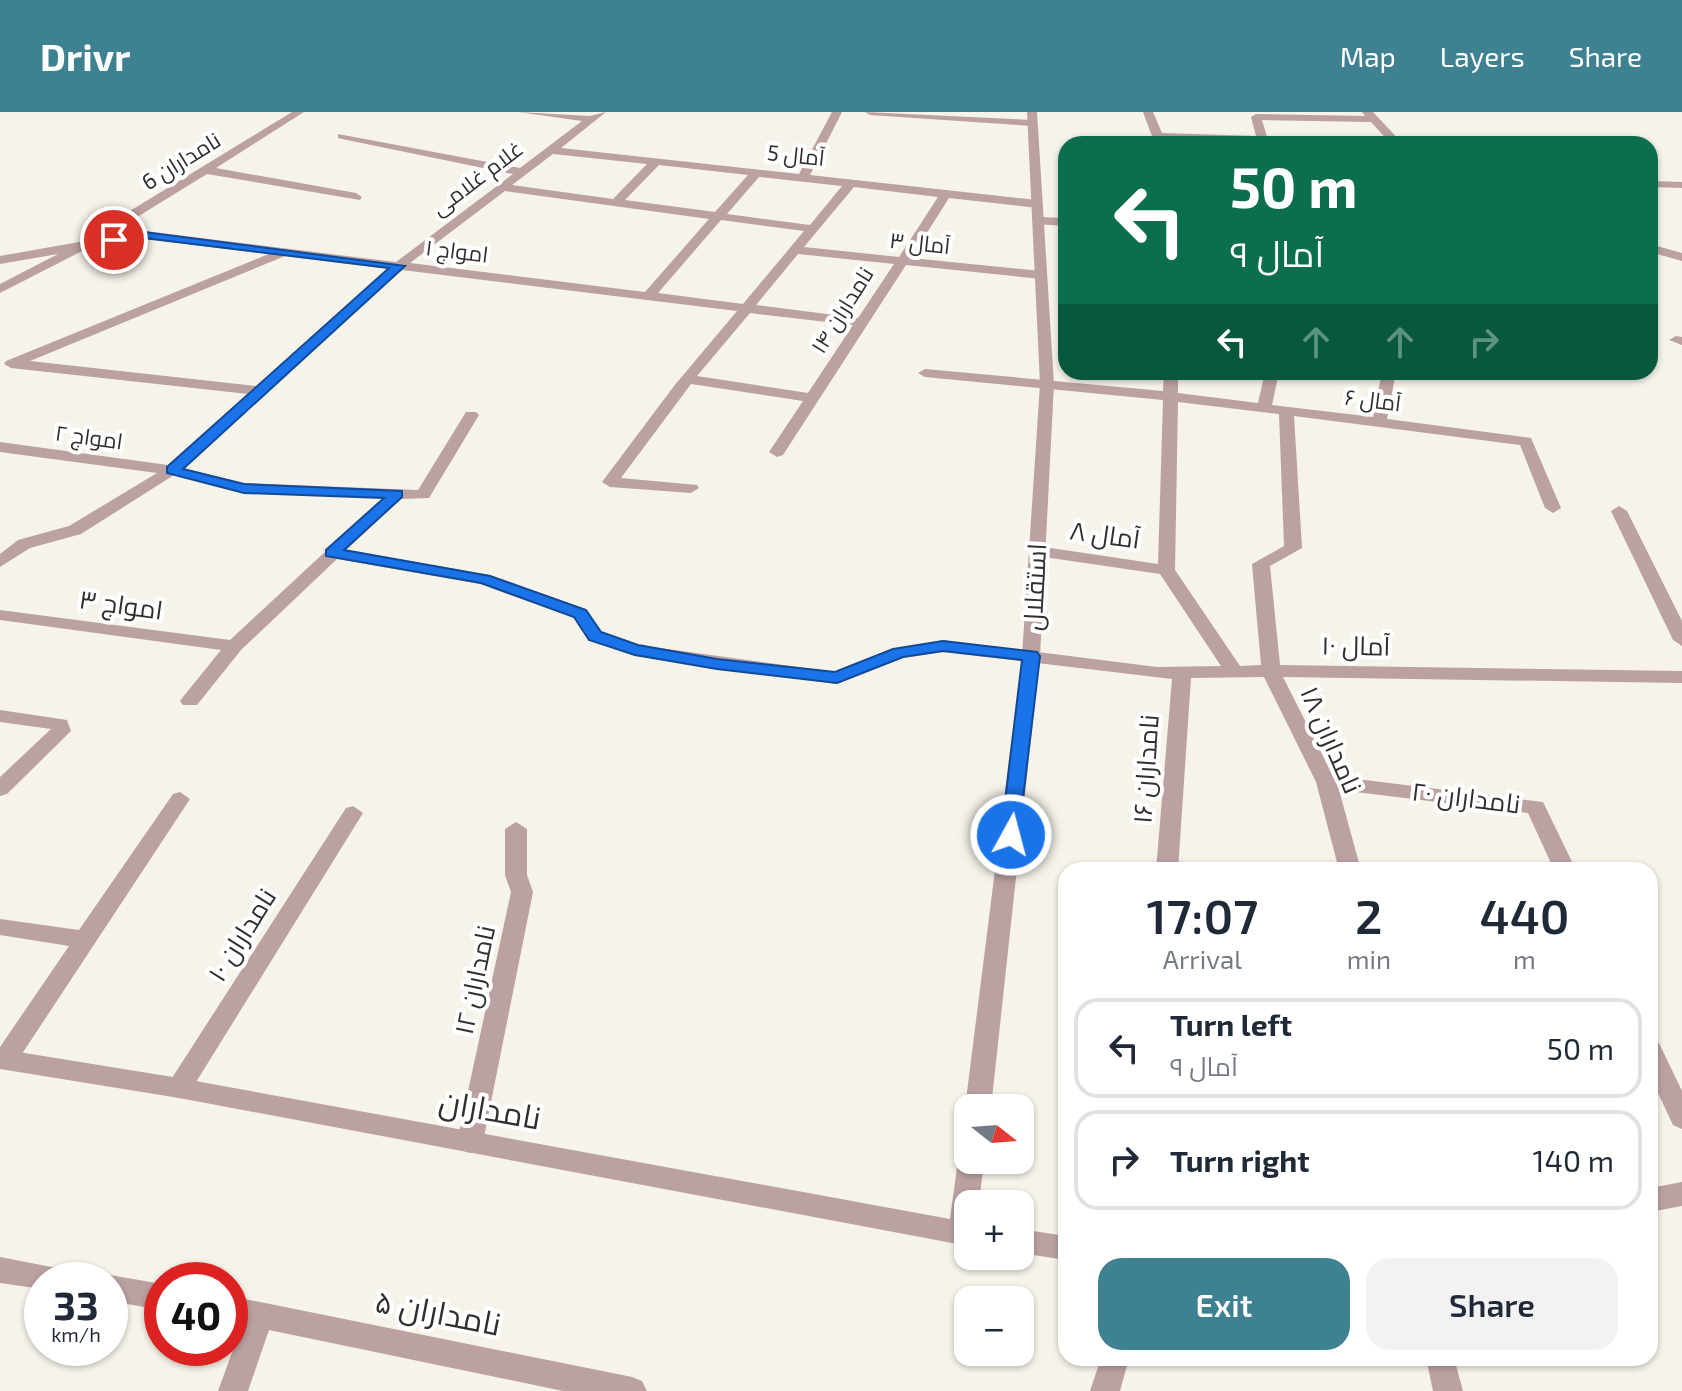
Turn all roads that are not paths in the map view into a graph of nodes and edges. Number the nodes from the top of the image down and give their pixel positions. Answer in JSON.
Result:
{"nodes":[{"id":1,"x":299,"y":112,"type":"edge"},
{"id":2,"x":523,"y":112,"type":"edge"},
{"id":3,"x":837,"y":112,"type":"edge"},
{"id":4,"x":870,"y":112,"type":"edge"},
{"id":5,"x":1148,"y":112,"type":"edge"},
{"id":6,"x":596,"y":115,"type":"edge"},
{"id":7,"x":1370,"y":116,"type":"edge"},
{"id":8,"x":1032,"y":118,"type":"edge"},
{"id":9,"x":342,"y":136,"type":"dead end"},
{"id":10,"x":1157,"y":136,"type":"edge"},
{"id":11,"x":1261,"y":136,"type":"edge"},
{"id":12,"x":1389,"y":136,"type":"edge"},
{"id":13,"x":550,"y":150,"type":"junction"},
{"id":14,"x":656,"y":162,"type":"junction"},
{"id":15,"x":205,"y":170,"type":"junction"},
{"id":16,"x":521,"y":172,"type":"junction"},
{"id":17,"x":756,"y":173,"type":"junction"},
{"id":18,"x":803,"y":178,"type":"junction"},
{"id":19,"x":851,"y":183,"type":"junction"},
{"id":20,"x":1658,"y":184,"type":"edge"},
{"id":21,"x":1682,"y":185,"type":"edge"},
{"id":22,"x":500,"y":187,"type":"junction"},
{"id":23,"x":946,"y":194,"type":"junction"},
{"id":24,"x":356,"y":197,"type":"dead end"},
{"id":25,"x":615,"y":203,"type":"junction"},
{"id":26,"x":1038,"y":213,"type":"junction"},
{"id":27,"x":715,"y":216,"type":"junction"},
{"id":28,"x":1058,"y":219,"type":"edge"},
{"id":29,"x":813,"y":229,"type":"junction"},
{"id":30,"x":84,"y":245,"type":"junction"},
{"id":31,"x":1682,"y":246,"type":"edge"},
{"id":32,"x":1658,"y":248,"type":"edge"},
{"id":33,"x":1658,"y":249,"type":"edge"},
{"id":34,"x":795,"y":250,"type":"junction"},
{"id":35,"x":283,"y":252,"type":"junction"},
{"id":36,"x":1682,"y":257,"type":"edge"},
{"id":37,"x":0,"y":260,"type":"edge"},
{"id":38,"x":899,"y":261,"type":"junction"},
{"id":39,"x":399,"y":266,"type":"junction"},
{"id":40,"x":1041,"y":275,"type":"junction"},
{"id":41,"x":0,"y":289,"type":"edge"},
{"id":42,"x":650,"y":294,"type":"junction"},
{"id":43,"x":748,"y":307,"type":"junction"},
{"id":44,"x":861,"y":322,"type":"junction"},
{"id":45,"x":5,"y":363,"type":"edge"},
{"id":46,"x":925,"y":373,"type":"dead end"},
{"id":47,"x":688,"y":379,"type":"junction"},
{"id":48,"x":1170,"y":380,"type":"edge"},
{"id":49,"x":1270,"y":380,"type":"edge"},
{"id":50,"x":1387,"y":380,"type":"edge"},
{"id":51,"x":1047,"y":384,"type":"junction"},
{"id":52,"x":262,"y":391,"type":"junction"},
{"id":53,"x":1168,"y":396,"type":"junction"},
{"id":54,"x":812,"y":398,"type":"junction"},
{"id":55,"x":1264,"y":408,"type":"junction"},
{"id":56,"x":1286,"y":411,"type":"junction"},
{"id":57,"x":471,"y":415,"type":"dead end"},
{"id":58,"x":1379,"y":423,"type":"junction"},
{"id":59,"x":0,"y":447,"type":"edge"},
{"id":60,"x":777,"y":452,"type":"dead end"},
{"id":61,"x":172,"y":470,"type":"junction"},
{"id":62,"x":691,"y":488,"type":"dead end"},
{"id":63,"x":397,"y":494,"type":"junction"},
{"id":64,"x":1553,"y":508,"type":"dead end"},
{"id":65,"x":1619,"y":511,"type":"dead end"},
{"id":66,"x":1037,"y":551,"type":"junction"},
{"id":67,"x":332,"y":553,"type":"junction"},
{"id":68,"x":0,"y":562,"type":"edge"},
{"id":69,"x":1166,"y":570,"type":"junction"},
{"id":70,"x":0,"y":615,"type":"edge"},
{"id":71,"x":1682,"y":640,"type":"edge"},
{"id":72,"x":234,"y":646,"type":"junction"},
{"id":73,"x":1031,"y":656,"type":"junction"},
{"id":74,"x":1234,"y":671,"type":"junction"},
{"id":75,"x":1271,"y":671,"type":"junction"},
{"id":76,"x":1182,"y":673,"type":"junction"},
{"id":77,"x":1682,"y":677,"type":"edge"},
{"id":78,"x":190,"y":701,"type":"dead end"},
{"id":79,"x":0,"y":716,"type":"edge"},
{"id":80,"x":1326,"y":782,"type":"junction"},
{"id":81,"x":0,"y":789,"type":"edge"},
{"id":82,"x":180,"y":799,"type":"dead end"},
{"id":83,"x":353,"y":813,"type":"dead end"},
{"id":84,"x":516,"y":829,"type":"dead end"},
{"id":85,"x":1168,"y":862,"type":"edge"},
{"id":86,"x":1348,"y":862,"type":"edge"},
{"id":87,"x":1561,"y":862,"type":"edge"},
{"id":88,"x":0,"y":927,"type":"edge"},
{"id":89,"x":87,"y":940,"type":"junction"},
{"id":90,"x":2,"y":1059,"type":"edge"},
{"id":91,"x":1658,"y":1067,"type":"edge"},
{"id":92,"x":179,"y":1088,"type":"junction"},
{"id":93,"x":980,"y":1094,"type":"edge"},
{"id":94,"x":1682,"y":1118,"type":"edge"},
{"id":95,"x":470,"y":1142,"type":"junction"},
{"id":96,"x":1682,"y":1194,"type":"edge"},
{"id":97,"x":1658,"y":1198,"type":"edge"},
{"id":98,"x":954,"y":1231,"type":"edge"},
{"id":99,"x":1034,"y":1243,"type":"edge"},
{"id":100,"x":1058,"y":1247,"type":"edge"},
{"id":101,"x":0,"y":1270,"type":"edge"},
{"id":102,"x":24,"y":1274,"type":"edge"},
{"id":103,"x":248,"y":1312,"type":"edge"},
{"id":104,"x":260,"y":1314,"type":"junction"},
{"id":105,"x":1113,"y":1366,"type":"edge"},
{"id":106,"x":1442,"y":1366,"type":"edge"},
{"id":107,"x":233,"y":1391,"type":"edge"},
{"id":108,"x":632,"y":1391,"type":"edge"},
{"id":109,"x":1105,"y":1391,"type":"edge"},
{"id":110,"x":1448,"y":1391,"type":"edge"}],
"edges":[{"from":1,"to":15,"type":"street","name":"نامداران 6"},
{"from":2,"to":6,"type":"street"},
{"from":3,"to":18,"type":"street"},
{"from":4,"to":8,"type":"street"},
{"from":5,"to":10,"type":"street"},
{"from":6,"to":13,"type":"street","name":"غلام غلامی"},
{"from":7,"to":11,"type":"street"},
{"from":7,"to":12,"type":"street"},
{"from":8,"to":26,"type":"street","name":"استقلال"},
{"from":9,"to":16,"type":"street"},
{"from":13,"to":14,"type":"street","name":"آمال 5"},
{"from":13,"to":16,"type":"street","name":"غلام غلامی"},
{"from":14,"to":17,"type":"street","name":"آمال 5"},
{"from":14,"to":25,"type":"street"},
{"from":15,"to":24,"type":"street"},
{"from":15,"to":30,"type":"street","name":"نامداران 6"},
{"from":16,"to":22,"type":"street","name":"غلام غلامی"},
{"from":17,"to":18,"type":"street","name":"آمال 5"},
{"from":17,"to":27,"type":"street"},
{"from":18,"to":19,"type":"street","name":"آمال 5"},
{"from":19,"to":23,"type":"street","name":"آمال 5"},
{"from":19,"to":29,"type":"street"},
{"from":20,"to":21,"type":"street"},
{"from":22,"to":25,"type":"street"},
{"from":22,"to":39,"type":"street","name":"غلام غلامی"},
{"from":23,"to":26,"type":"street","name":"آمال 5"},
{"from":23,"to":38,"type":"street","name":"نامداران ۱۴"},
{"from":25,"to":27,"type":"street"},
{"from":26,"to":28,"type":"street","name":"آمال 5"},
{"from":26,"to":40,"type":"street","name":"استقلال"},
{"from":27,"to":29,"type":"street"},
{"from":27,"to":42,"type":"street"},
{"from":29,"to":34,"type":"street"},
{"from":30,"to":35,"type":"street","name":"امواج ۱"},
{"from":30,"to":37,"type":"street","name":"امواج ۱"},
{"from":30,"to":41,"type":"street","name":"نامداران 6"},
{"from":31,"to":32,"type":"street"},
{"from":33,"to":36,"type":"street"},
{"from":34,"to":38,"type":"street","name":"آمال ۳"},
{"from":34,"to":43,"type":"street"},
{"from":35,"to":39,"type":"street","name":"امواج ۱"},
{"from":35,"to":45,"type":"street"},
{"from":38,"to":40,"type":"street","name":"آمال ۳"},
{"from":38,"to":44,"type":"street","name":"نامداران ۱۴"},
{"from":39,"to":42,"type":"street","name":"امواج ۱"},
{"from":39,"to":52,"type":"street","name":"غلام غلامی"},
{"from":40,"to":51,"type":"street","name":"استقلال"},
{"from":42,"to":43,"type":"street","name":"امواج ۱"},
{"from":43,"to":44,"type":"street","name":"امواج ۱"},
{"from":43,"to":47,"type":"street"},
{"from":44,"to":54,"type":"street","name":"نامداران ۱۴"},
{"from":45,"to":52,"type":"street"},
{"from":46,"to":51,"type":"street"},
{"from":47,"to":54,"type":"street"},
{"from":47,"to":62,"type":"street"},
{"from":48,"to":53,"type":"street"},
{"from":49,"to":55,"type":"street"},
{"from":50,"to":58,"type":"street"},
{"from":51,"to":53,"type":"street","name":"آمال ۶"},
{"from":51,"to":66,"type":"street","name":"استقلال"},
{"from":52,"to":61,"type":"street","name":"غلام غلامی"},
{"from":53,"to":55,"type":"street","name":"آمال ۶"},
{"from":53,"to":69,"type":"street"},
{"from":54,"to":60,"type":"street","name":"نامداران ۱۴"},
{"from":55,"to":56,"type":"street","name":"آمال ۶"},
{"from":56,"to":58,"type":"street","name":"آمال ۶"},
{"from":56,"to":75,"type":"street","name":"نامداران ۱۸"},
{"from":57,"to":63,"type":"street"},
{"from":58,"to":64,"type":"street","name":"آمال ۶"},
{"from":59,"to":61,"type":"street","name":"امواج ۲"},
{"from":61,"to":63,"type":"street","name":"امواج ۲"},
{"from":61,"to":68,"type":"street","name":"غلام غلامی"},
{"from":63,"to":67,"type":"street"},
{"from":65,"to":71,"type":"street"},
{"from":66,"to":69,"type":"street","name":"آمال ۸"},
{"from":66,"to":73,"type":"street","name":"استقلال"},
{"from":67,"to":72,"type":"street"},
{"from":67,"to":73,"type":"street","name":"آمال ۱۰"},
{"from":69,"to":74,"type":"street"},
{"from":70,"to":72,"type":"street","name":"امواج ۳"},
{"from":72,"to":78,"type":"street"},
{"from":73,"to":76,"type":"street","name":"آمال ۱۰"},
{"from":73,"to":93,"type":"street","name":"استقلال"},
{"from":74,"to":75,"type":"street","name":"آمال ۱۰"},
{"from":74,"to":76,"type":"street","name":"آمال ۱۰"},
{"from":75,"to":77,"type":"street","name":"آمال ۱۰"},
{"from":75,"to":80,"type":"street","name":"نامداران ۱۸"},
{"from":76,"to":85,"type":"street","name":"نامداران ۱۶"},
{"from":79,"to":81,"type":"street"},
{"from":80,"to":86,"type":"street","name":"نامداران ۱۸"},
{"from":80,"to":87,"type":"street","name":"نامداران ۲۰"},
{"from":82,"to":89,"type":"street"},
{"from":83,"to":92,"type":"street","name":"نامداران ۱۰"},
{"from":84,"to":95,"type":"street","name":"نامداران ۱۲"},
{"from":88,"to":89,"type":"street"},
{"from":89,"to":90,"type":"street"},
{"from":90,"to":92,"type":"street","name":"نامداران"},
{"from":91,"to":94,"type":"street"},
{"from":92,"to":95,"type":"street","name":"نامداران"},
{"from":95,"to":98,"type":"street","name":"نامداران"},
{"from":96,"to":97,"type":"street"},
{"from":99,"to":100,"type":"street"},
{"from":101,"to":102,"type":"street"},
{"from":103,"to":104,"type":"street","name":"نامداران ۵"},
{"from":104,"to":107,"type":"street"},
{"from":104,"to":108,"type":"street","name":"نامداران ۵"},
{"from":105,"to":109,"type":"street"},
{"from":106,"to":110,"type":"street"}]}
